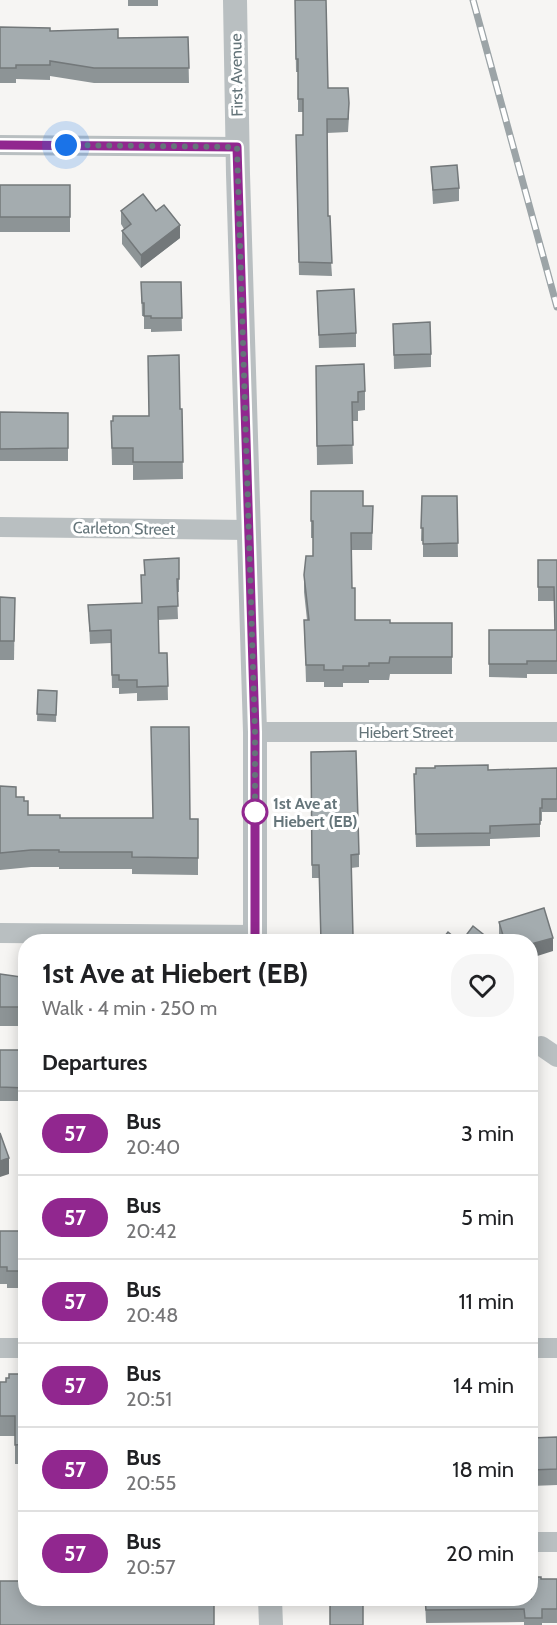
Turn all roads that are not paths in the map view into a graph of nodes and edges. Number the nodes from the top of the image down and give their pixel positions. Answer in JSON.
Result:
{"nodes":[{"id":1,"x":235,"y":0,"type":"edge"},
{"id":2,"x":0,"y":145,"type":"edge"},
{"id":3,"x":237,"y":147,"type":"junction"},
{"id":4,"x":0,"y":527,"type":"edge"},
{"id":5,"x":248,"y":530,"type":"junction"},
{"id":6,"x":255,"y":732,"type":"junction"},
{"id":7,"x":557,"y":732,"type":"edge"},
{"id":8,"x":0,"y":933,"type":"edge"},
{"id":9,"x":51,"y":934,"type":"edge"},
{"id":10,"x":255,"y":934,"type":"edge"},
{"id":11,"x":541,"y":1046,"type":"dead end"},
{"id":12,"x":557,"y":1058,"type":"edge"},
{"id":13,"x":0,"y":1348,"type":"edge"},
{"id":14,"x":18,"y":1348,"type":"edge"},
{"id":15,"x":538,"y":1348,"type":"edge"},
{"id":16,"x":557,"y":1348,"type":"edge"},
{"id":17,"x":538,"y":1542,"type":"edge"},
{"id":18,"x":557,"y":1542,"type":"edge"},
{"id":19,"x":270,"y":1606,"type":"edge"},
{"id":20,"x":271,"y":1625,"type":"edge"}],
"edges":[{"from":1,"to":3,"type":"street","name":"First Avenue"},
{"from":2,"to":3,"type":"street"},
{"from":3,"to":5,"type":"street","name":"First Avenue"},
{"from":4,"to":5,"type":"street","name":"Carleton Street"},
{"from":5,"to":6,"type":"street","name":"First Avenue"},
{"from":6,"to":7,"type":"street","name":"Hiebert Street"},
{"from":6,"to":10,"type":"street","name":"First Avenue"},
{"from":8,"to":9,"type":"street"},
{"from":11,"to":12,"type":"street"},
{"from":13,"to":14,"type":"street"},
{"from":15,"to":16,"type":"street"},
{"from":17,"to":18,"type":"street"},
{"from":19,"to":20,"type":"street"}]}
